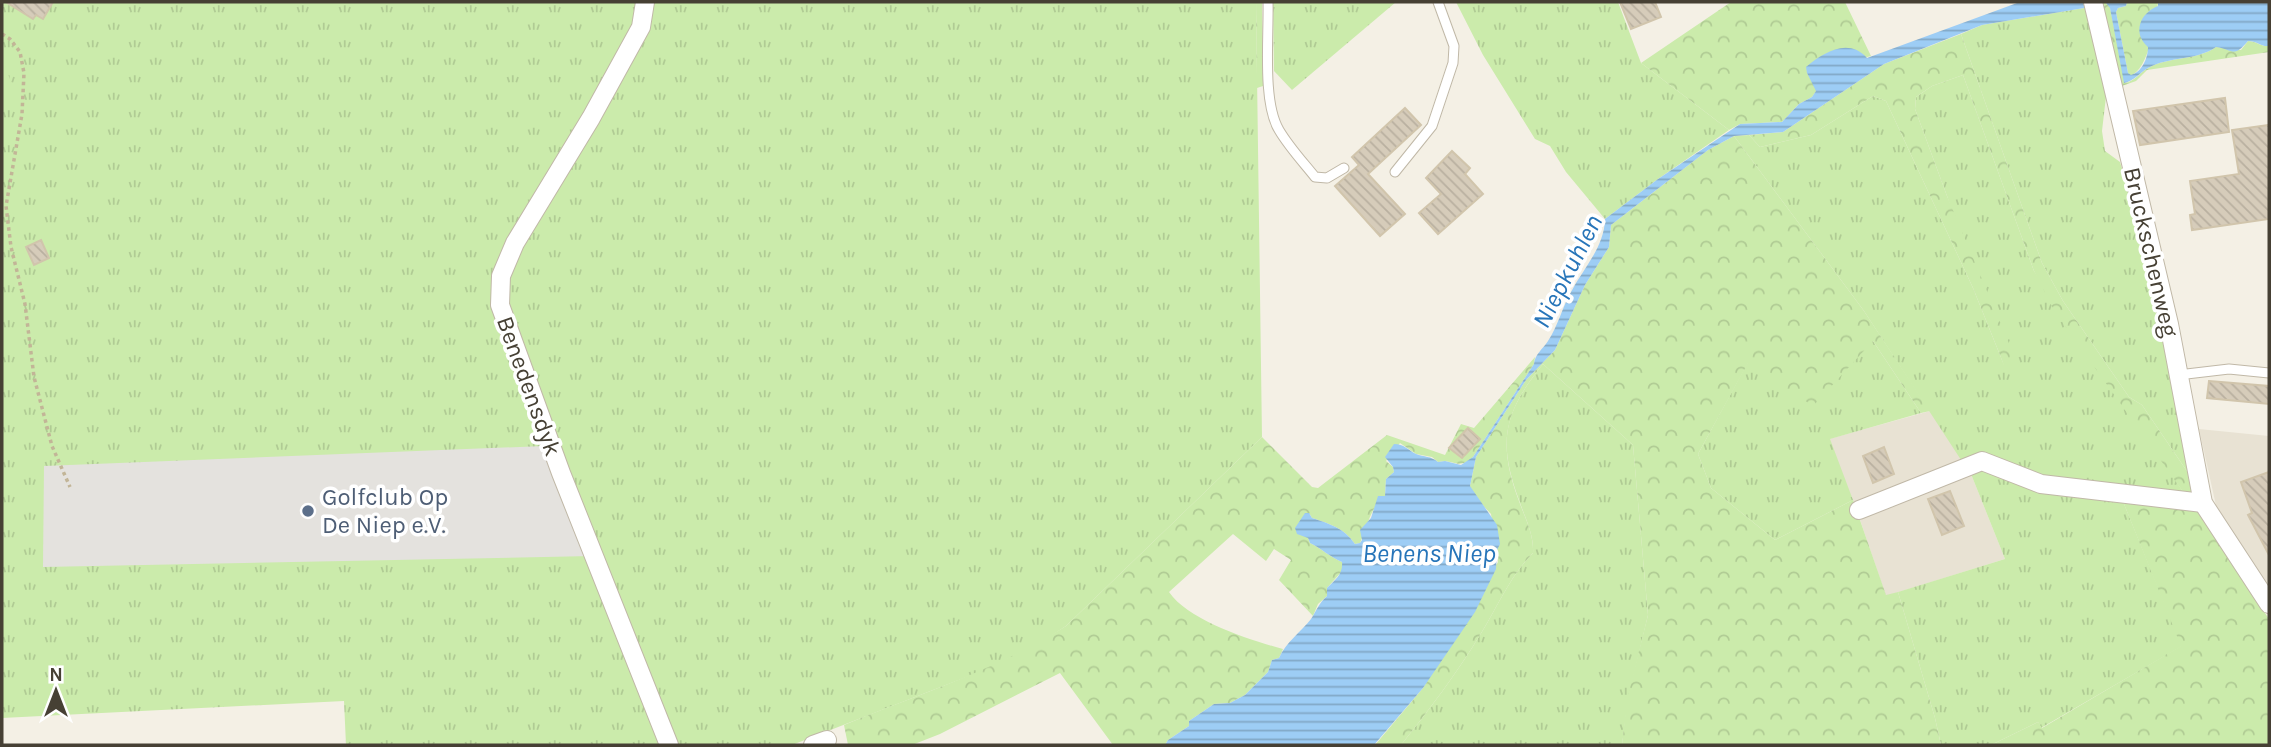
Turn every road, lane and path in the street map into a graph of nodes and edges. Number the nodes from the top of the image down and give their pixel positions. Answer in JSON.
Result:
{"nodes":[{"id":1,"x":645,"y":2,"type":"edge"},
{"id":2,"x":1268,"y":2,"type":"edge"},
{"id":3,"x":1438,"y":2,"type":"edge"},
{"id":4,"x":2093,"y":2,"type":"edge"},
{"id":5,"x":2,"y":33,"type":"edge"},
{"id":6,"x":1344,"y":168,"type":"dead end"},
{"id":7,"x":1395,"y":172,"type":"dead end"},
{"id":8,"x":2269,"y":373,"type":"edge"},
{"id":9,"x":2178,"y":375,"type":"junction"},
{"id":10,"x":70,"y":487,"type":"dead end"},
{"id":11,"x":2203,"y":503,"type":"junction"},
{"id":12,"x":1859,"y":510,"type":"dead end"},
{"id":13,"x":2269,"y":604,"type":"edge"},
{"id":14,"x":669,"y":745,"type":"edge"}],
"edges":[{"from":1,"to":14,"type":"street","name":"Benedensdyk"},
{"from":2,"to":6,"type":"lane"},
{"from":3,"to":7,"type":"lane"},
{"from":4,"to":9,"type":"street","name":"Bruckschenweg"},
{"from":5,"to":10,"type":"path"},
{"from":8,"to":9,"type":"lane"},
{"from":9,"to":11,"type":"street","name":"Bruckschenweg"},
{"from":11,"to":12,"type":"street"},
{"from":11,"to":13,"type":"street","name":"Bruckschenweg"}]}
